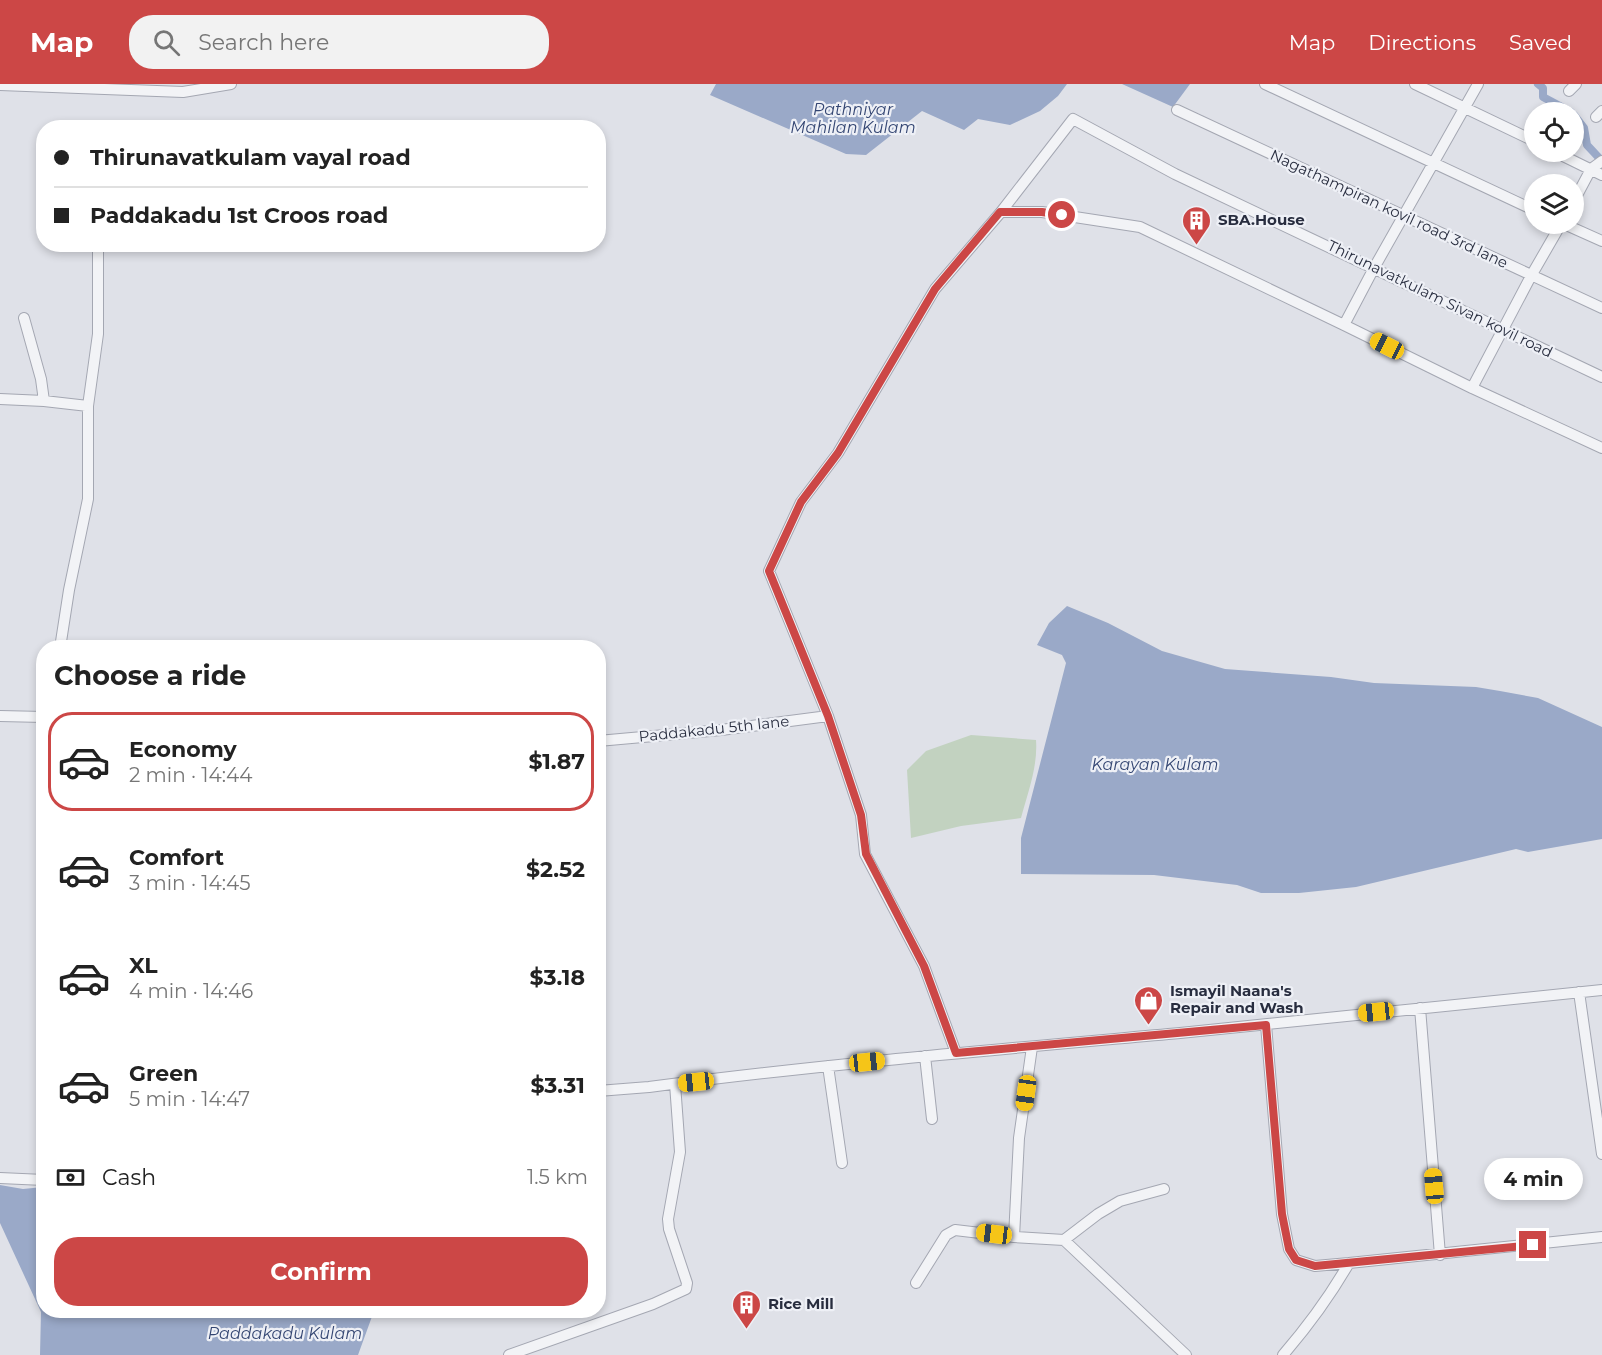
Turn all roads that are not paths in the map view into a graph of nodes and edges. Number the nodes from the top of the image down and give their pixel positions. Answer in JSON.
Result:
{"nodes":[{"id":1,"x":231,"y":84,"type":"edge"},
{"id":2,"x":1265,"y":84,"type":"edge"},
{"id":3,"x":1415,"y":84,"type":"edge"},
{"id":4,"x":1478,"y":84,"type":"edge"},
{"id":5,"x":0,"y":85,"type":"edge"},
{"id":6,"x":193,"y":87,"type":"edge"},
{"id":7,"x":1465,"y":107,"type":"junction"},
{"id":8,"x":1177,"y":110,"type":"dead end"},
{"id":9,"x":1524,"y":136,"type":"edge"},
{"id":10,"x":1602,"y":161,"type":"edge"},
{"id":11,"x":1576,"y":162,"type":"edge"},
{"id":12,"x":1434,"y":163,"type":"junction"},
{"id":13,"x":1591,"y":169,"type":"junction"},
{"id":14,"x":1602,"y":175,"type":"edge"},
{"id":15,"x":1584,"y":182,"type":"edge"},
{"id":16,"x":1524,"y":205,"type":"edge"},
{"id":17,"x":1000,"y":212,"type":"junction"},
{"id":18,"x":1404,"y":216,"type":"junction"},
{"id":19,"x":1584,"y":233,"type":"edge"},
{"id":20,"x":1557,"y":234,"type":"edge"},
{"id":21,"x":1602,"y":241,"type":"edge"},
{"id":22,"x":98,"y":252,"type":"edge"},
{"id":23,"x":1374,"y":268,"type":"junction"},
{"id":24,"x":1531,"y":276,"type":"junction"},
{"id":25,"x":1602,"y":308,"type":"edge"},
{"id":26,"x":24,"y":318,"type":"dead end"},
{"id":27,"x":1344,"y":325,"type":"junction"},
{"id":28,"x":1503,"y":330,"type":"junction"},
{"id":29,"x":1602,"y":376,"type":"edge"},
{"id":30,"x":1472,"y":388,"type":"junction"},
{"id":31,"x":0,"y":399,"type":"edge"},
{"id":32,"x":44,"y":401,"type":"junction"},
{"id":33,"x":88,"y":406,"type":"junction"},
{"id":34,"x":1602,"y":448,"type":"edge"},
{"id":35,"x":61,"y":640,"type":"edge"},
{"id":36,"x":828,"y":716,"type":"junction"},
{"id":37,"x":0,"y":717,"type":"edge"},
{"id":38,"x":36,"y":717,"type":"edge"},
{"id":39,"x":606,"y":740,"type":"edge"},
{"id":40,"x":1602,"y":990,"type":"edge"},
{"id":41,"x":1579,"y":992,"type":"junction"},
{"id":42,"x":1420,"y":1008,"type":"junction"},
{"id":43,"x":1266,"y":1025,"type":"junction"},
{"id":44,"x":1032,"y":1047,"type":"junction"},
{"id":45,"x":956,"y":1053,"type":"junction"},
{"id":46,"x":925,"y":1056,"type":"junction"},
{"id":47,"x":828,"y":1066,"type":"junction"},
{"id":48,"x":675,"y":1084,"type":"junction"},
{"id":49,"x":606,"y":1090,"type":"edge"},
{"id":50,"x":932,"y":1119,"type":"dead end"},
{"id":51,"x":1602,"y":1154,"type":"edge"},
{"id":52,"x":842,"y":1163,"type":"dead end"},
{"id":53,"x":0,"y":1178,"type":"edge"},
{"id":54,"x":36,"y":1180,"type":"edge"},
{"id":55,"x":1164,"y":1189,"type":"dead end"},
{"id":56,"x":1014,"y":1237,"type":"junction"},
{"id":57,"x":1602,"y":1237,"type":"edge"},
{"id":58,"x":1064,"y":1240,"type":"junction"},
{"id":59,"x":1440,"y":1255,"type":"junction"},
{"id":60,"x":1349,"y":1263,"type":"junction"},
{"id":61,"x":916,"y":1282,"type":"dead end"},
{"id":62,"x":509,"y":1355,"type":"edge"},
{"id":63,"x":1186,"y":1355,"type":"edge"},
{"id":64,"x":1283,"y":1355,"type":"edge"}],
"edges":[{"from":1,"to":6,"type":"street"},
{"from":2,"to":12,"type":"street"},
{"from":3,"to":7,"type":"street"},
{"from":4,"to":7,"type":"street"},
{"from":5,"to":6,"type":"street"},
{"from":7,"to":9,"type":"street"},
{"from":7,"to":12,"type":"street"},
{"from":8,"to":18,"type":"street","name":"Nagathampiran kovil road 3rd lane"},
{"from":10,"to":13,"type":"street"},
{"from":11,"to":13,"type":"street"},
{"from":12,"to":16,"type":"street"},
{"from":12,"to":18,"type":"street"},
{"from":13,"to":14,"type":"street"},
{"from":13,"to":15,"type":"street"},
{"from":17,"to":23,"type":"street","name":"Thirunavatkulam Sivan kovil road"},
{"from":17,"to":27,"type":"street"},
{"from":17,"to":36,"type":"street","name":"Thirunavatkulam Sivan kovil road"},
{"from":18,"to":23,"type":"street"},
{"from":18,"to":24,"type":"street","name":"Nagathampiran kovil road 3rd lane"},
{"from":19,"to":21,"type":"street"},
{"from":20,"to":24,"type":"street"},
{"from":22,"to":33,"type":"street"},
{"from":23,"to":27,"type":"street"},
{"from":23,"to":28,"type":"street","name":"Thirunavatkulam Sivan kovil road"},
{"from":24,"to":25,"type":"street","name":"Nagathampiran kovil road 3rd lane"},
{"from":24,"to":28,"type":"street"},
{"from":26,"to":32,"type":"street"},
{"from":27,"to":30,"type":"street"},
{"from":28,"to":29,"type":"street","name":"Thirunavatkulam Sivan kovil road"},
{"from":28,"to":30,"type":"street"},
{"from":30,"to":34,"type":"street"},
{"from":31,"to":32,"type":"street"},
{"from":32,"to":33,"type":"street"},
{"from":33,"to":35,"type":"street"},
{"from":36,"to":39,"type":"street","name":"Paddakadu 5th lane"},
{"from":36,"to":45,"type":"street","name":"Thirunavatkulam Sivan kovil road"},
{"from":37,"to":38,"type":"street"},
{"from":40,"to":41,"type":"street"},
{"from":41,"to":42,"type":"street"},
{"from":41,"to":51,"type":"street"},
{"from":42,"to":43,"type":"street"},
{"from":42,"to":59,"type":"street"},
{"from":43,"to":44,"type":"street"},
{"from":43,"to":60,"type":"street"},
{"from":44,"to":45,"type":"street"},
{"from":44,"to":56,"type":"street"},
{"from":45,"to":46,"type":"street"},
{"from":46,"to":47,"type":"street"},
{"from":46,"to":50,"type":"street"},
{"from":47,"to":48,"type":"street"},
{"from":47,"to":52,"type":"street"},
{"from":48,"to":49,"type":"street"},
{"from":48,"to":62,"type":"street"},
{"from":53,"to":54,"type":"street"},
{"from":55,"to":58,"type":"street"},
{"from":56,"to":58,"type":"street"},
{"from":56,"to":61,"type":"street"},
{"from":57,"to":59,"type":"street"},
{"from":58,"to":63,"type":"street"},
{"from":59,"to":60,"type":"street"},
{"from":60,"to":64,"type":"street"}]}
